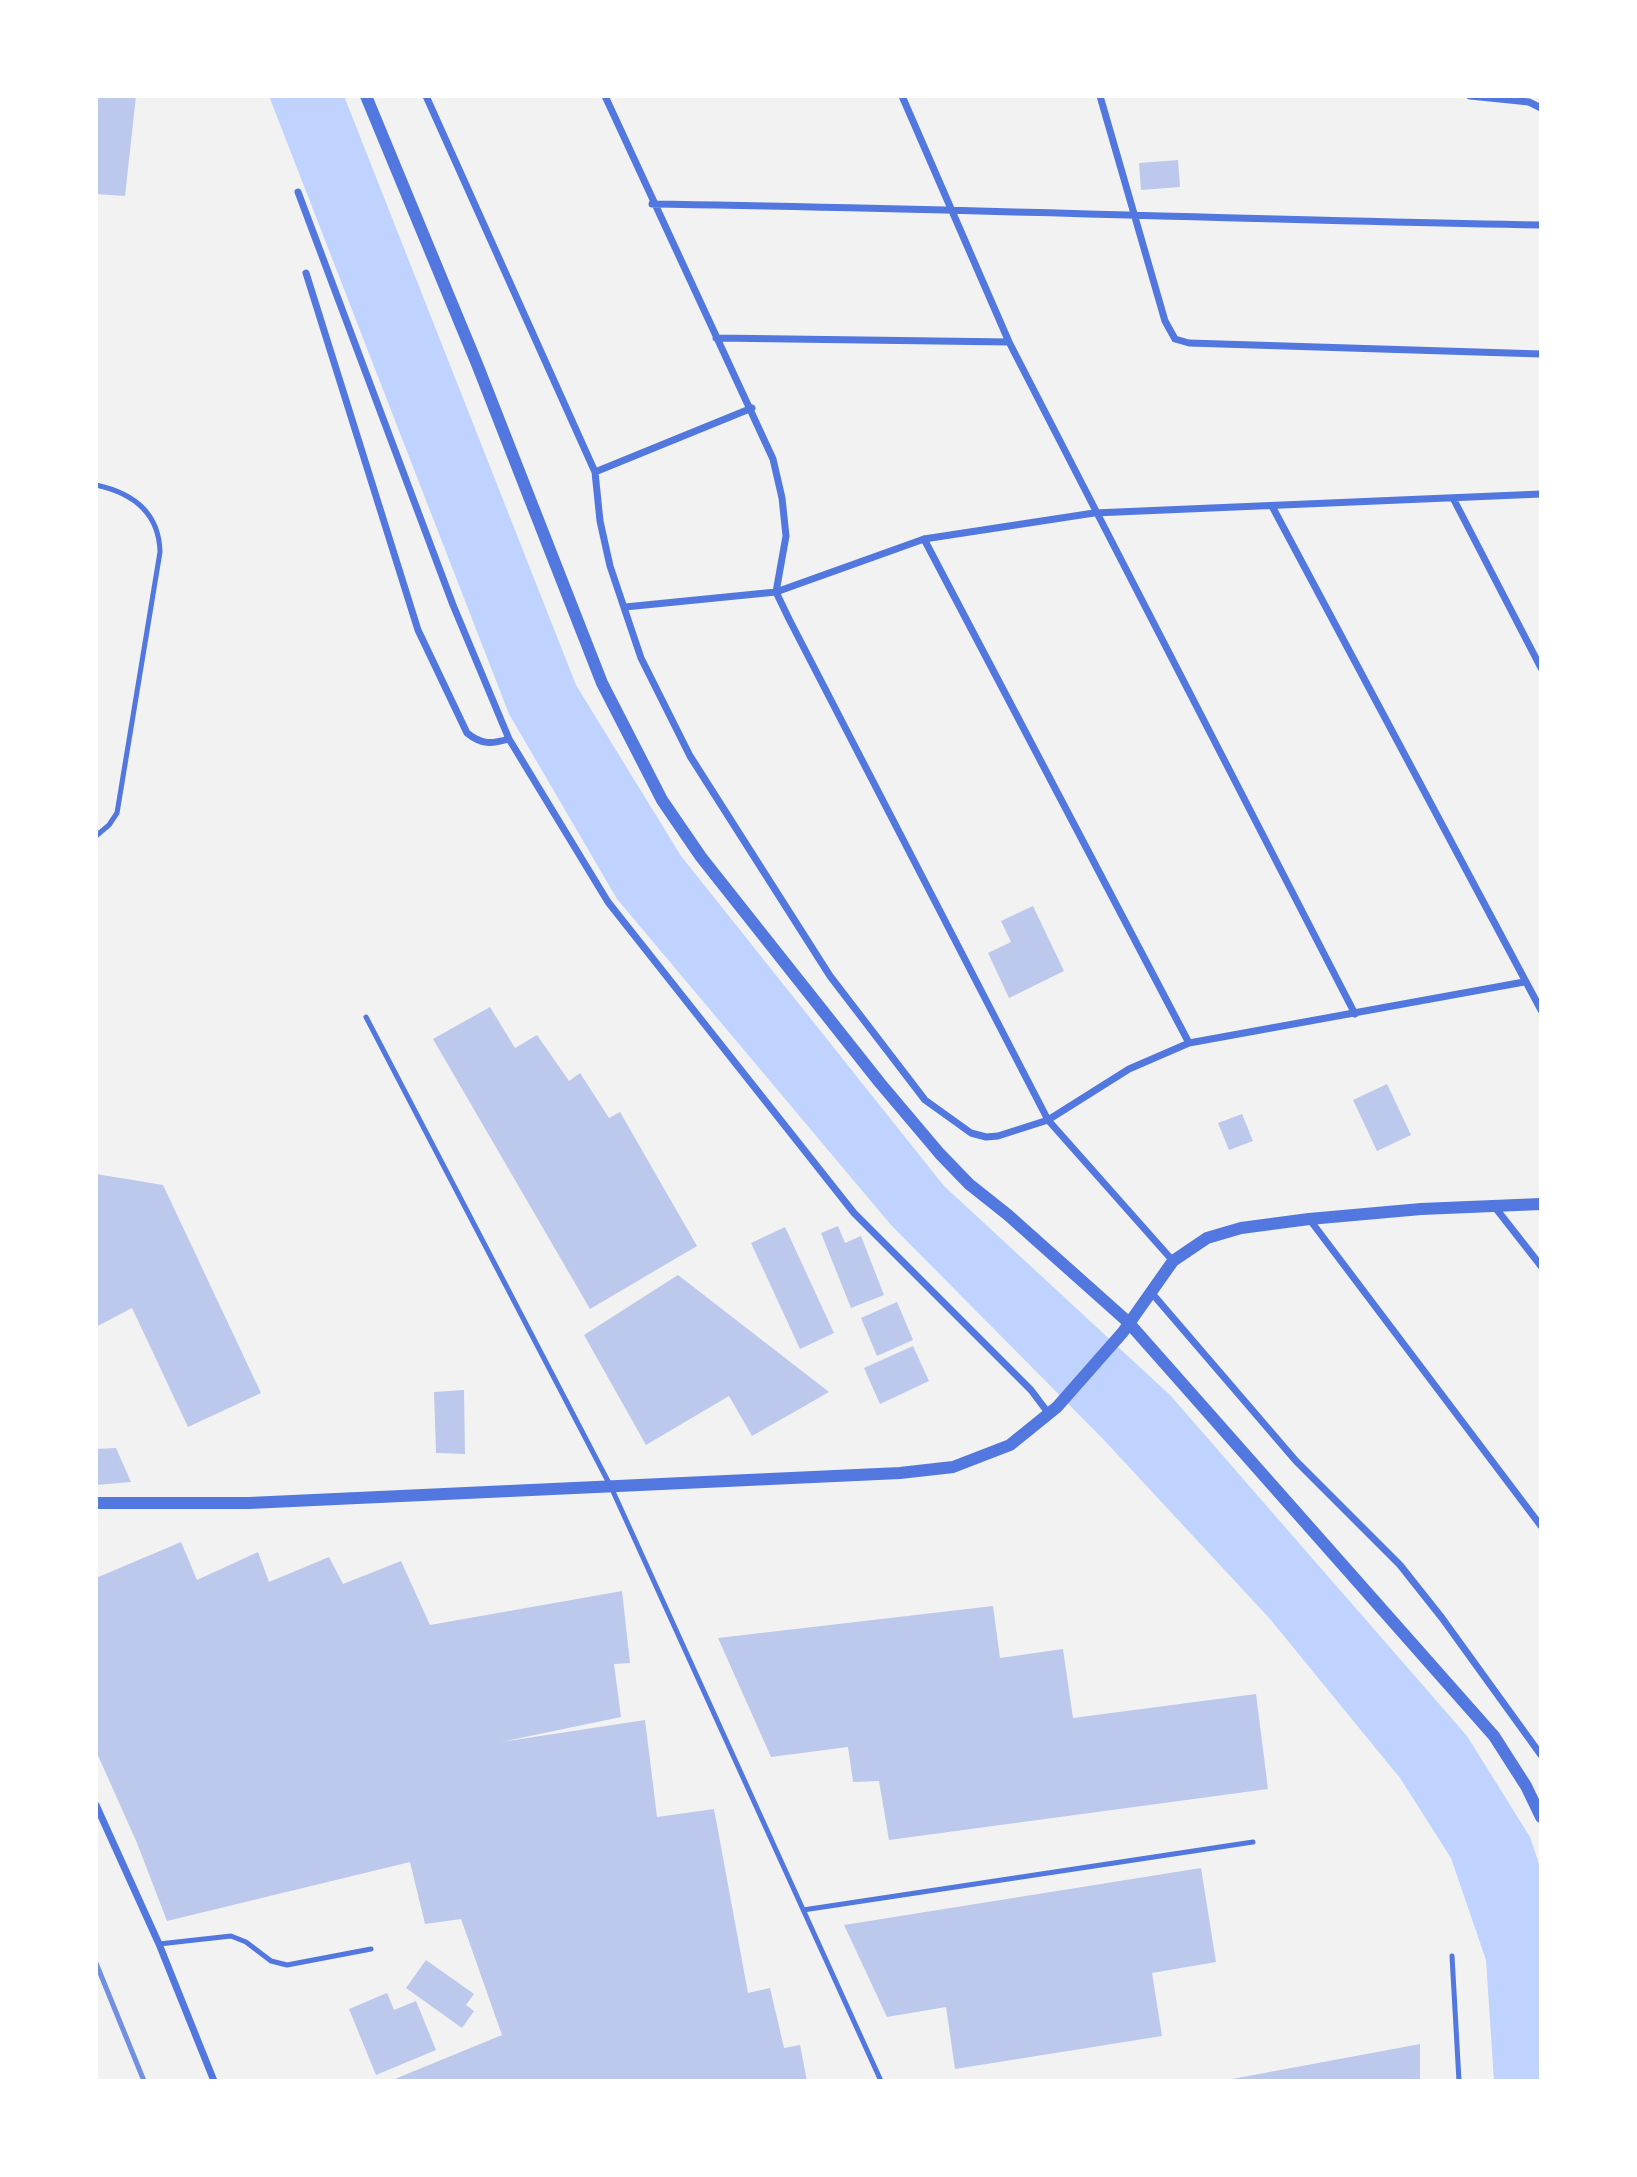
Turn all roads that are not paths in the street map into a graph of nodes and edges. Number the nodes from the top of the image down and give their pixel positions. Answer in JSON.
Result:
{"nodes":[{"id":1,"x":366,"y":96,"type":"edge"},
{"id":2,"x":426,"y":96,"type":"edge"},
{"id":3,"x":605,"y":96,"type":"edge"},
{"id":4,"x":902,"y":96,"type":"edge"},
{"id":5,"x":1100,"y":96,"type":"edge"},
{"id":6,"x":1470,"y":96,"type":"edge"},
{"id":7,"x":1541,"y":108,"type":"edge"},
{"id":8,"x":298,"y":192,"type":"dead end"},
{"id":9,"x":652,"y":204,"type":"junction"},
{"id":10,"x":952,"y":208,"type":"junction"},
{"id":11,"x":1134,"y":217,"type":"junction"},
{"id":12,"x":1541,"y":225,"type":"edge"},
{"id":13,"x":306,"y":273,"type":"dead end"},
{"id":14,"x":716,"y":338,"type":"junction"},
{"id":15,"x":1009,"y":342,"type":"junction"},
{"id":16,"x":1541,"y":354,"type":"edge"},
{"id":17,"x":752,"y":408,"type":"junction"},
{"id":18,"x":595,"y":472,"type":"junction"},
{"id":19,"x":96,"y":485,"type":"edge"},
{"id":20,"x":1541,"y":495,"type":"edge"},
{"id":21,"x":1454,"y":500,"type":"junction"},
{"id":22,"x":1273,"y":508,"type":"junction"},
{"id":23,"x":1094,"y":513,"type":"junction"},
{"id":24,"x":925,"y":539,"type":"junction"},
{"id":25,"x":776,"y":592,"type":"junction"},
{"id":26,"x":625,"y":607,"type":"junction"},
{"id":27,"x":1541,"y":668,"type":"edge"},
{"id":28,"x":509,"y":739,"type":"junction"},
{"id":29,"x":96,"y":836,"type":"edge"},
{"id":30,"x":1524,"y":982,"type":"junction"},
{"id":31,"x":1540,"y":1009,"type":"edge"},
{"id":32,"x":1354,"y":1014,"type":"junction"},
{"id":33,"x":366,"y":1017,"type":"dead end"},
{"id":34,"x":1189,"y":1043,"type":"junction"},
{"id":35,"x":1048,"y":1120,"type":"junction"},
{"id":36,"x":1541,"y":1204,"type":"edge"},
{"id":37,"x":1494,"y":1206,"type":"junction"},
{"id":38,"x":1309,"y":1219,"type":"junction"},
{"id":39,"x":1173,"y":1261,"type":"junction"},
{"id":40,"x":1541,"y":1266,"type":"edge"},
{"id":41,"x":1150,"y":1292,"type":"junction"},
{"id":42,"x":1126,"y":1327,"type":"junction"},
{"id":43,"x":1053,"y":1411,"type":"junction"},
{"id":44,"x":611,"y":1488,"type":"junction"},
{"id":45,"x":96,"y":1503,"type":"edge"},
{"id":46,"x":1541,"y":1526,"type":"edge"},
{"id":47,"x":1541,"y":1755,"type":"edge"},
{"id":48,"x":96,"y":1805,"type":"edge"},
{"id":49,"x":1541,"y":1817,"type":"edge"},
{"id":50,"x":1253,"y":1842,"type":"dead end"},
{"id":51,"x":803,"y":1910,"type":"junction"},
{"id":52,"x":159,"y":1944,"type":"junction"},
{"id":53,"x":371,"y":1950,"type":"dead end"},
{"id":54,"x":1452,"y":1956,"type":"dead end"},
{"id":55,"x":214,"y":2081,"type":"edge"},
{"id":56,"x":881,"y":2081,"type":"edge"},
{"id":57,"x":1459,"y":2081,"type":"edge"}],
"edges":[{"from":1,"to":42,"type":"street"},
{"from":2,"to":18,"type":"street"},
{"from":3,"to":9,"type":"street"},
{"from":4,"to":10,"type":"street"},
{"from":5,"to":11,"type":"street"},
{"from":6,"to":7,"type":"street"},
{"from":8,"to":28,"type":"street"},
{"from":9,"to":10,"type":"street"},
{"from":9,"to":14,"type":"street"},
{"from":10,"to":11,"type":"street"},
{"from":10,"to":15,"type":"street"},
{"from":11,"to":12,"type":"street"},
{"from":11,"to":16,"type":"street"},
{"from":13,"to":28,"type":"street"},
{"from":14,"to":15,"type":"street"},
{"from":14,"to":17,"type":"street"},
{"from":15,"to":23,"type":"street"},
{"from":17,"to":18,"type":"street"},
{"from":17,"to":25,"type":"street"},
{"from":18,"to":26,"type":"street"},
{"from":19,"to":29,"type":"lane"},
{"from":20,"to":21,"type":"street"},
{"from":21,"to":22,"type":"street"},
{"from":21,"to":27,"type":"street"},
{"from":22,"to":23,"type":"street"},
{"from":22,"to":30,"type":"street"},
{"from":23,"to":24,"type":"street"},
{"from":23,"to":32,"type":"street"},
{"from":24,"to":25,"type":"street"},
{"from":24,"to":34,"type":"street"},
{"from":25,"to":26,"type":"street"},
{"from":25,"to":35,"type":"street"},
{"from":26,"to":35,"type":"street"},
{"from":28,"to":43,"type":"street"},
{"from":30,"to":31,"type":"street"},
{"from":30,"to":32,"type":"street"},
{"from":32,"to":34,"type":"street"},
{"from":33,"to":44,"type":"lane"},
{"from":34,"to":35,"type":"street"},
{"from":35,"to":39,"type":"street"},
{"from":36,"to":37,"type":"street"},
{"from":37,"to":38,"type":"street"},
{"from":37,"to":40,"type":"street"},
{"from":38,"to":39,"type":"street"},
{"from":38,"to":46,"type":"street"},
{"from":39,"to":41,"type":"street"},
{"from":41,"to":42,"type":"street"},
{"from":41,"to":47,"type":"street"},
{"from":42,"to":43,"type":"street"},
{"from":42,"to":49,"type":"street"},
{"from":43,"to":44,"type":"street"},
{"from":44,"to":45,"type":"street"},
{"from":44,"to":51,"type":"lane"},
{"from":48,"to":52,"type":"street"},
{"from":50,"to":51,"type":"lane"},
{"from":51,"to":56,"type":"lane"},
{"from":52,"to":53,"type":"lane"},
{"from":52,"to":55,"type":"street"},
{"from":54,"to":57,"type":"lane"}]}
